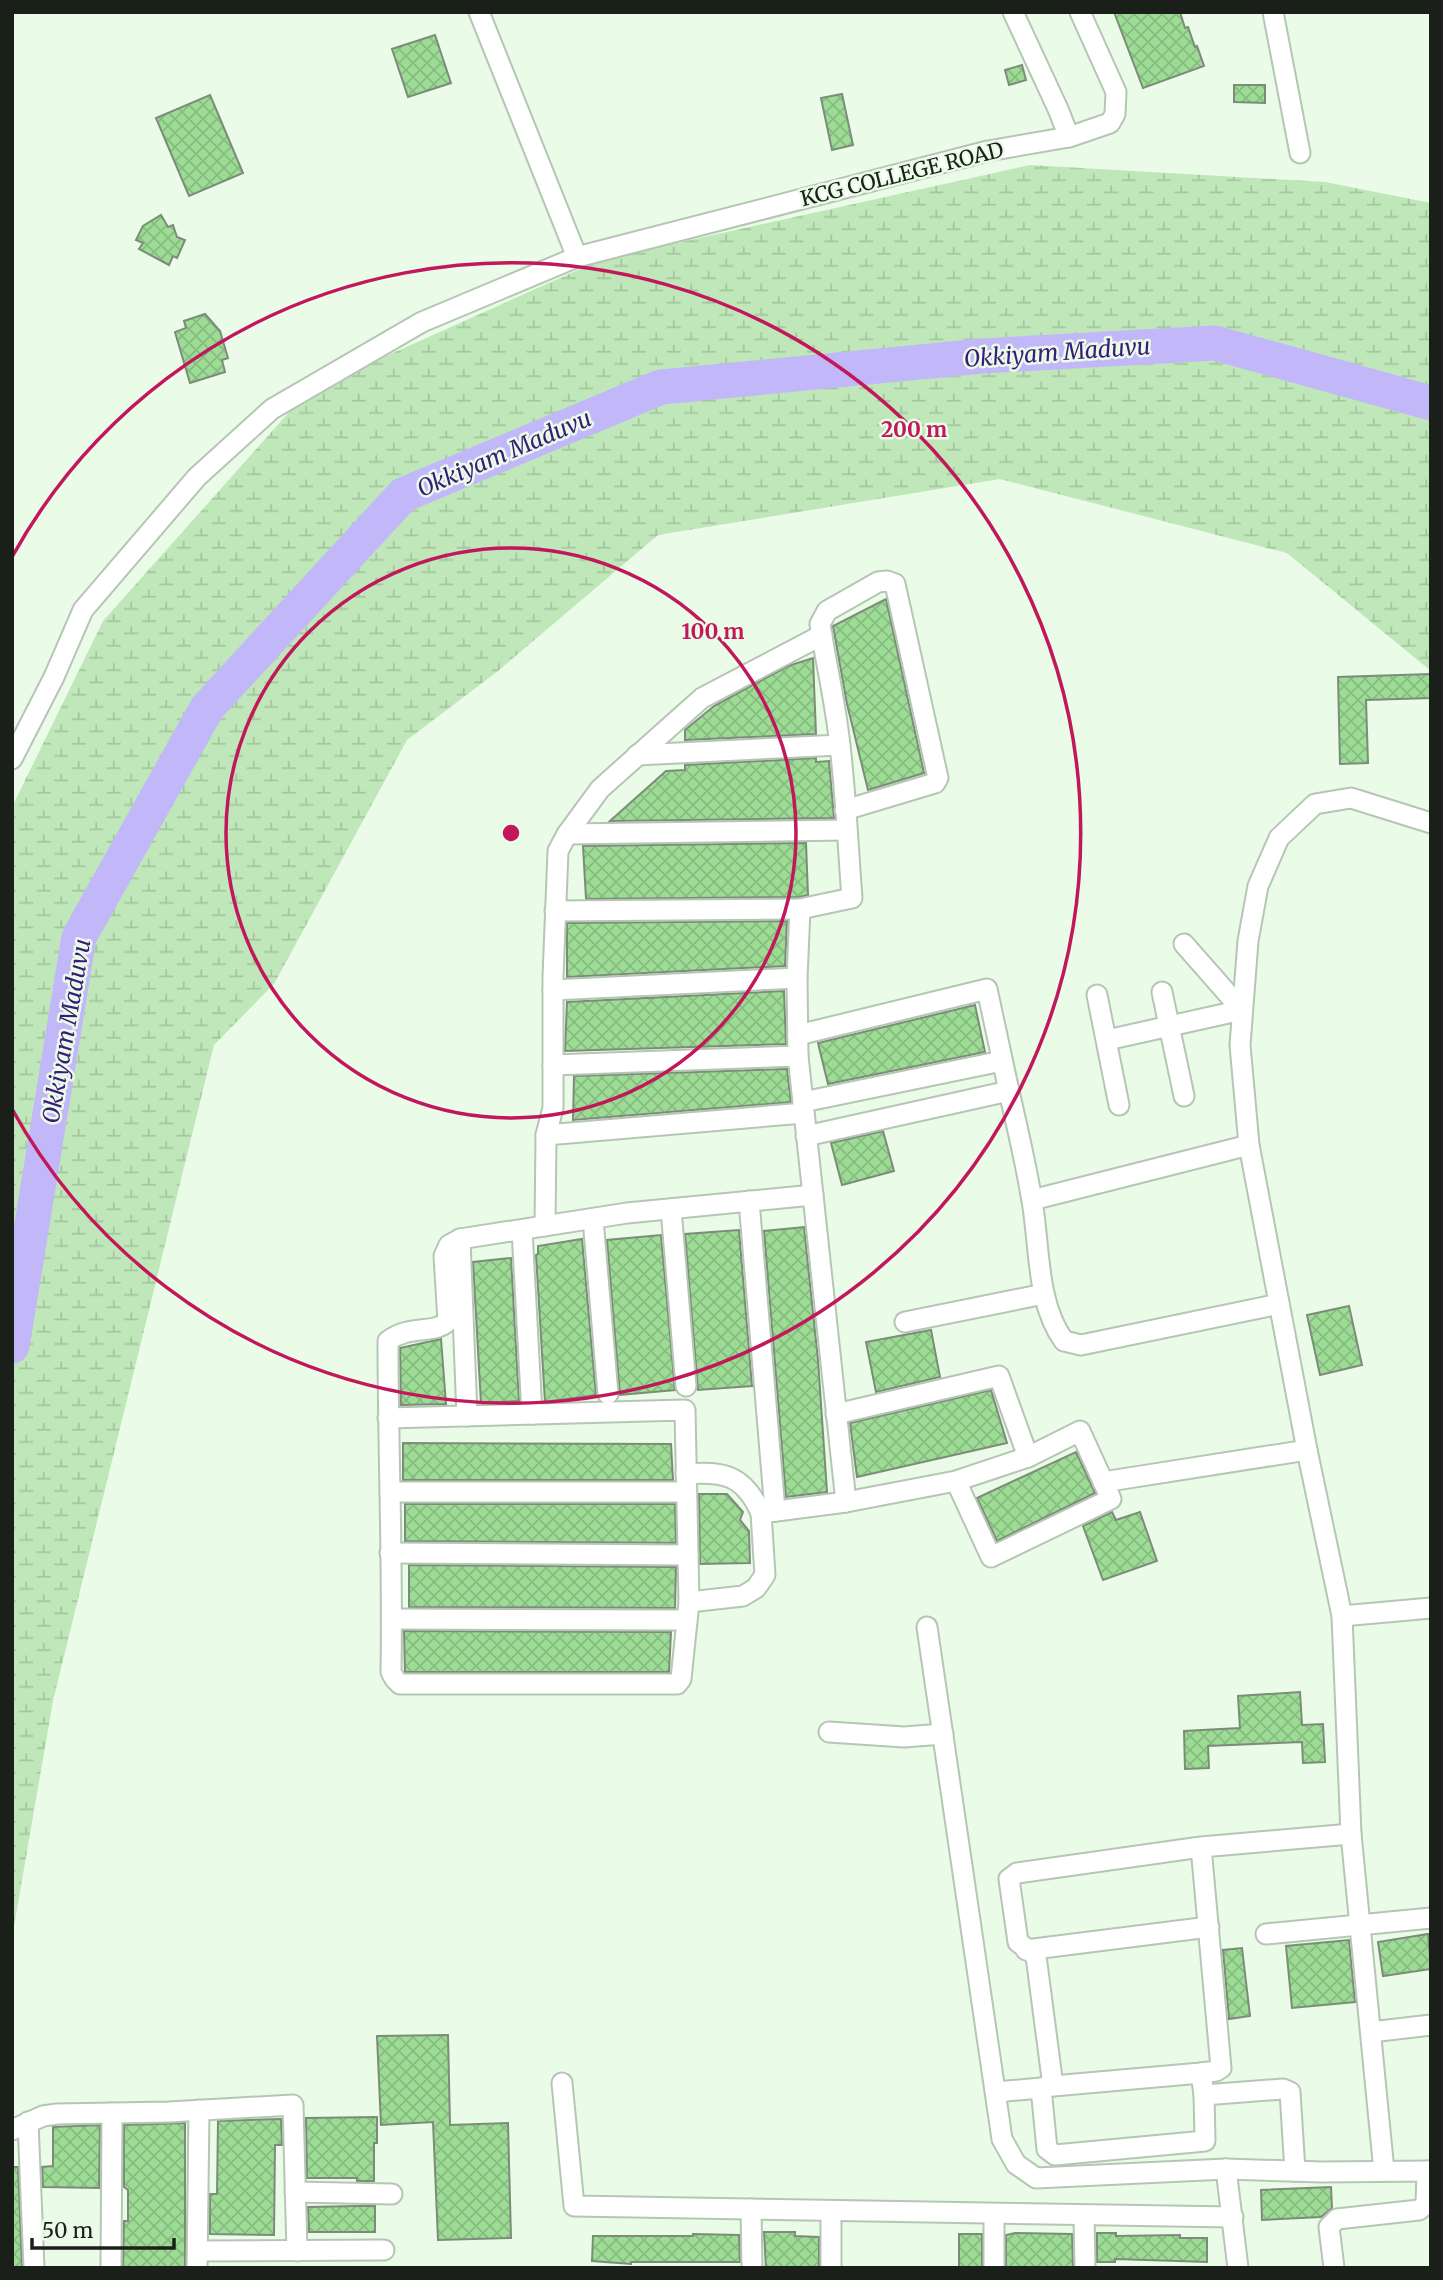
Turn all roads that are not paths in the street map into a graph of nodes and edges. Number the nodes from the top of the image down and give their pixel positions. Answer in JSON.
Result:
{"nodes":[{"id":1,"x":479,"y":12,"type":"edge"},
{"id":2,"x":1013,"y":12,"type":"edge"},
{"id":3,"x":1080,"y":12,"type":"edge"},
{"id":4,"x":1273,"y":12,"type":"edge"},
{"id":5,"x":1069,"y":137,"type":"junction"},
{"id":6,"x":1300,"y":153,"type":"dead end"},
{"id":7,"x":577,"y":257,"type":"junction"},
{"id":8,"x":822,"y":635,"type":"junction"},
{"id":9,"x":19,"y":733,"type":"edge"},
{"id":10,"x":840,"y":745,"type":"junction"},
{"id":11,"x":636,"y":755,"type":"junction"},
{"id":12,"x":12,"y":759,"type":"edge"},
{"id":13,"x":845,"y":810,"type":"junction"},
{"id":14,"x":1431,"y":823,"type":"edge"},
{"id":15,"x":846,"y":830,"type":"junction"},
{"id":16,"x":567,"y":834,"type":"junction"},
{"id":17,"x":800,"y":909,"type":"junction"},
{"id":18,"x":555,"y":911,"type":"junction"},
{"id":19,"x":1184,"y":944,"type":"dead end"},
{"id":20,"x":797,"y":978,"type":"junction"},
{"id":21,"x":553,"y":990,"type":"junction"},
{"id":22,"x":1162,"y":992,"type":"dead end"},
{"id":23,"x":1097,"y":995,"type":"dead end"},
{"id":24,"x":1242,"y":1010,"type":"junction"},
{"id":25,"x":1169,"y":1026,"type":"junction"},
{"id":26,"x":798,"y":1035,"type":"junction"},
{"id":27,"x":1107,"y":1040,"type":"junction"},
{"id":28,"x":798,"y":1056,"type":"junction"},
{"id":29,"x":996,"y":1063,"type":"junction"},
{"id":30,"x":553,"y":1065,"type":"junction"},
{"id":31,"x":1009,"y":1091,"type":"junction"},
{"id":32,"x":1184,"y":1096,"type":"dead end"},
{"id":33,"x":1119,"y":1105,"type":"dead end"},
{"id":34,"x":804,"y":1107,"type":"junction"},
{"id":35,"x":546,"y":1135,"type":"junction"},
{"id":36,"x":806,"y":1136,"type":"junction"},
{"id":37,"x":1250,"y":1145,"type":"junction"},
{"id":38,"x":813,"y":1195,"type":"junction"},
{"id":39,"x":749,"y":1200,"type":"junction"},
{"id":40,"x":1032,"y":1200,"type":"junction"},
{"id":41,"x":671,"y":1209,"type":"junction"},
{"id":42,"x":593,"y":1219,"type":"junction"},
{"id":43,"x":545,"y":1226,"type":"junction"},
{"id":44,"x":522,"y":1230,"type":"junction"},
{"id":45,"x":460,"y":1240,"type":"junction"},
{"id":46,"x":1044,"y":1294,"type":"junction"},
{"id":47,"x":1279,"y":1304,"type":"junction"},
{"id":48,"x":905,"y":1322,"type":"dead end"},
{"id":49,"x":686,"y":1385,"type":"dead end"},
{"id":50,"x":608,"y":1394,"type":"dead end"},
{"id":51,"x":531,"y":1414,"type":"junction"},
{"id":52,"x":836,"y":1414,"type":"junction"},
{"id":53,"x":467,"y":1416,"type":"junction"},
{"id":54,"x":388,"y":1418,"type":"junction"},
{"id":55,"x":1307,"y":1450,"type":"junction"},
{"id":56,"x":1028,"y":1457,"type":"junction"},
{"id":57,"x":956,"y":1481,"type":"junction"},
{"id":58,"x":1103,"y":1482,"type":"junction"},
{"id":59,"x":686,"y":1483,"type":"junction"},
{"id":60,"x":390,"y":1492,"type":"junction"},
{"id":61,"x":846,"y":1502,"type":"junction"},
{"id":62,"x":768,"y":1512,"type":"junction"},
{"id":63,"x":390,"y":1553,"type":"junction"},
{"id":64,"x":688,"y":1555,"type":"junction"},
{"id":65,"x":1431,"y":1608,"type":"edge"},
{"id":66,"x":688,"y":1611,"type":"junction"},
{"id":67,"x":1342,"y":1616,"type":"junction"},
{"id":68,"x":392,"y":1619,"type":"junction"},
{"id":69,"x":927,"y":1627,"type":"dead end"},
{"id":70,"x":830,"y":1732,"type":"dead end"},
{"id":71,"x":943,"y":1734,"type":"junction"},
{"id":72,"x":1351,"y":1834,"type":"junction"},
{"id":73,"x":1201,"y":1847,"type":"junction"},
{"id":74,"x":1431,"y":1917,"type":"edge"},
{"id":75,"x":1360,"y":1925,"type":"junction"},
{"id":76,"x":1209,"y":1927,"type":"junction"},
{"id":77,"x":1266,"y":1934,"type":"dead end"},
{"id":78,"x":1026,"y":1950,"type":"junction"},
{"id":79,"x":1431,"y":2025,"type":"edge"},
{"id":80,"x":1371,"y":2032,"type":"junction"},
{"id":81,"x":1201,"y":2073,"type":"junction"},
{"id":82,"x":562,"y":2083,"type":"dead end"},
{"id":83,"x":1047,"y":2087,"type":"junction"},
{"id":84,"x":996,"y":2092,"type":"junction"},
{"id":85,"x":1204,"y":2095,"type":"junction"},
{"id":86,"x":199,"y":2110,"type":"junction"},
{"id":87,"x":112,"y":2113,"type":"junction"},
{"id":88,"x":20,"y":2126,"type":"edge"},
{"id":89,"x":1226,"y":2169,"type":"junction"},
{"id":90,"x":1384,"y":2171,"type":"junction"},
{"id":91,"x":1429,"y":2171,"type":"edge"},
{"id":92,"x":1295,"y":2172,"type":"junction"},
{"id":93,"x":295,"y":2192,"type":"junction"},
{"id":94,"x":391,"y":2194,"type":"dead end"},
{"id":95,"x":751,"y":2209,"type":"junction"},
{"id":96,"x":1425,"y":2210,"type":"edge"},
{"id":97,"x":831,"y":2211,"type":"junction"},
{"id":98,"x":994,"y":2215,"type":"junction"},
{"id":99,"x":1084,"y":2216,"type":"junction"},
{"id":100,"x":1233,"y":2217,"type":"junction"},
{"id":101,"x":384,"y":2250,"type":"dead end"},
{"id":102,"x":297,"y":2251,"type":"junction"},
{"id":103,"x":198,"y":2259,"type":"edge"},
{"id":104,"x":34,"y":2268,"type":"edge"},
{"id":105,"x":111,"y":2268,"type":"edge"},
{"id":106,"x":752,"y":2268,"type":"edge"},
{"id":107,"x":831,"y":2268,"type":"edge"},
{"id":108,"x":994,"y":2268,"type":"edge"},
{"id":109,"x":1085,"y":2268,"type":"edge"},
{"id":110,"x":1238,"y":2268,"type":"edge"},
{"id":111,"x":1334,"y":2268,"type":"edge"}],
"edges":[{"from":1,"to":7,"type":"street"},
{"from":2,"to":5,"type":"street"},
{"from":3,"to":5,"type":"street","name":"KCG COLLEGE ROAD"},
{"from":4,"to":6,"type":"street"},
{"from":5,"to":7,"type":"street","name":"KCG COLLEGE ROAD"},
{"from":7,"to":9,"type":"street","name":"KCG COLLEGE ROAD"},
{"from":8,"to":10,"type":"street"},
{"from":8,"to":11,"type":"street"},
{"from":8,"to":13,"type":"street"},
{"from":9,"to":12,"type":"street","name":"KCG COLLEGE ROAD"},
{"from":10,"to":11,"type":"street"},
{"from":10,"to":13,"type":"street"},
{"from":11,"to":16,"type":"street"},
{"from":13,"to":15,"type":"street"},
{"from":14,"to":24,"type":"street"},
{"from":15,"to":16,"type":"street"},
{"from":15,"to":17,"type":"street"},
{"from":16,"to":18,"type":"street"},
{"from":17,"to":18,"type":"street"},
{"from":17,"to":20,"type":"street"},
{"from":18,"to":21,"type":"street"},
{"from":19,"to":24,"type":"street"},
{"from":20,"to":21,"type":"street"},
{"from":20,"to":26,"type":"street"},
{"from":21,"to":30,"type":"street"},
{"from":22,"to":25,"type":"street"},
{"from":23,"to":27,"type":"street"},
{"from":24,"to":25,"type":"street"},
{"from":24,"to":37,"type":"street"},
{"from":25,"to":27,"type":"street"},
{"from":25,"to":32,"type":"street"},
{"from":26,"to":28,"type":"street"},
{"from":26,"to":29,"type":"street"},
{"from":27,"to":33,"type":"street"},
{"from":28,"to":30,"type":"street"},
{"from":28,"to":34,"type":"street"},
{"from":29,"to":31,"type":"street"},
{"from":29,"to":34,"type":"street"},
{"from":30,"to":35,"type":"street"},
{"from":31,"to":36,"type":"street"},
{"from":31,"to":40,"type":"street"},
{"from":34,"to":35,"type":"street"},
{"from":34,"to":36,"type":"street"},
{"from":35,"to":43,"type":"street"},
{"from":36,"to":38,"type":"street"},
{"from":37,"to":40,"type":"street"},
{"from":37,"to":47,"type":"street"},
{"from":38,"to":39,"type":"street"},
{"from":38,"to":52,"type":"street"},
{"from":39,"to":41,"type":"street"},
{"from":39,"to":62,"type":"street"},
{"from":40,"to":46,"type":"street"},
{"from":41,"to":42,"type":"street"},
{"from":41,"to":49,"type":"street"},
{"from":42,"to":43,"type":"street"},
{"from":42,"to":50,"type":"street"},
{"from":43,"to":44,"type":"street"},
{"from":44,"to":45,"type":"street"},
{"from":44,"to":51,"type":"street"},
{"from":45,"to":53,"type":"street"},
{"from":45,"to":54,"type":"street"},
{"from":46,"to":47,"type":"street"},
{"from":46,"to":48,"type":"street"},
{"from":47,"to":55,"type":"street"},
{"from":51,"to":53,"type":"street"},
{"from":51,"to":59,"type":"street"},
{"from":52,"to":56,"type":"street"},
{"from":52,"to":61,"type":"street"},
{"from":53,"to":54,"type":"street"},
{"from":54,"to":60,"type":"street"},
{"from":55,"to":58,"type":"street"},
{"from":55,"to":67,"type":"street"},
{"from":56,"to":57,"type":"street"},
{"from":56,"to":58,"type":"street"},
{"from":57,"to":58,"type":"street"},
{"from":57,"to":61,"type":"street"},
{"from":59,"to":60,"type":"street"},
{"from":59,"to":62,"type":"street"},
{"from":59,"to":64,"type":"street"},
{"from":60,"to":63,"type":"street"},
{"from":61,"to":62,"type":"street"},
{"from":62,"to":66,"type":"street"},
{"from":63,"to":64,"type":"street"},
{"from":63,"to":68,"type":"street"},
{"from":64,"to":66,"type":"street"},
{"from":65,"to":67,"type":"street"},
{"from":66,"to":68,"type":"street"},
{"from":66,"to":68,"type":"street"},
{"from":67,"to":72,"type":"street"},
{"from":69,"to":71,"type":"street"},
{"from":70,"to":71,"type":"street"},
{"from":71,"to":84,"type":"street"},
{"from":72,"to":73,"type":"street"},
{"from":72,"to":75,"type":"street"},
{"from":73,"to":76,"type":"street"},
{"from":73,"to":78,"type":"street"},
{"from":74,"to":75,"type":"street"},
{"from":75,"to":77,"type":"street"},
{"from":75,"to":80,"type":"street"},
{"from":76,"to":78,"type":"street"},
{"from":76,"to":81,"type":"street"},
{"from":78,"to":83,"type":"street"},
{"from":79,"to":80,"type":"street"},
{"from":80,"to":90,"type":"street"},
{"from":81,"to":83,"type":"street"},
{"from":81,"to":85,"type":"street"},
{"from":82,"to":95,"type":"street"},
{"from":83,"to":84,"type":"street"},
{"from":83,"to":85,"type":"street"},
{"from":84,"to":89,"type":"street"},
{"from":85,"to":92,"type":"street"},
{"from":86,"to":87,"type":"street"},
{"from":86,"to":93,"type":"street"},
{"from":86,"to":103,"type":"street"},
{"from":87,"to":88,"type":"street"},
{"from":87,"to":105,"type":"street"},
{"from":88,"to":104,"type":"street"},
{"from":89,"to":92,"type":"street"},
{"from":89,"to":100,"type":"street"},
{"from":90,"to":91,"type":"street"},
{"from":90,"to":92,"type":"street"},
{"from":91,"to":96,"type":"street"},
{"from":93,"to":94,"type":"street"},
{"from":93,"to":102,"type":"street"},
{"from":95,"to":97,"type":"street"},
{"from":95,"to":106,"type":"street"},
{"from":96,"to":111,"type":"street"},
{"from":97,"to":98,"type":"street"},
{"from":97,"to":107,"type":"street"},
{"from":98,"to":99,"type":"street"},
{"from":98,"to":108,"type":"street"},
{"from":99,"to":100,"type":"street"},
{"from":99,"to":109,"type":"street"},
{"from":100,"to":110,"type":"street"},
{"from":101,"to":102,"type":"street"},
{"from":102,"to":103,"type":"street"}]}
